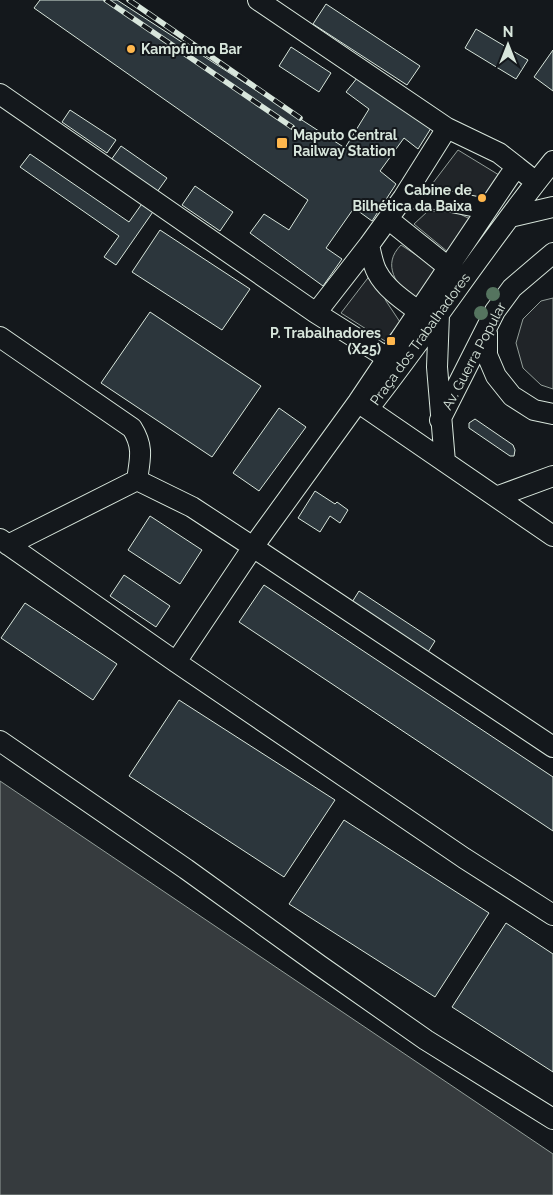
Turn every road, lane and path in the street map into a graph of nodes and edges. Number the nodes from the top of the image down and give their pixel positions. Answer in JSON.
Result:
{"nodes":[{"id":1,"x":258,"y":0,"type":"edge"},
{"id":2,"x":0,"y":94,"type":"edge"},
{"id":3,"x":448,"y":128,"type":"junction"},
{"id":4,"x":553,"y":162,"type":"edge"},
{"id":5,"x":517,"y":167,"type":"junction"},
{"id":6,"x":535,"y":184,"type":"junction"},
{"id":7,"x":403,"y":198,"type":"junction"},
{"id":8,"x":553,"y":207,"type":"edge"},
{"id":9,"x":487,"y":209,"type":"junction"},
{"id":10,"x":510,"y":217,"type":"junction"},
{"id":11,"x":388,"y":219,"type":"junction"},
{"id":12,"x":369,"y":245,"type":"junction"},
{"id":13,"x":553,"y":253,"type":"edge"},
{"id":14,"x":448,"y":267,"type":"junction"},
{"id":15,"x":553,"y":269,"type":"edge"},
{"id":16,"x":531,"y":272,"type":"junction"},
{"id":17,"x":418,"y":311,"type":"junction"},
{"id":18,"x":316,"y":312,"type":"junction"},
{"id":19,"x":440,"y":312,"type":"junction"},
{"id":20,"x":487,"y":328,"type":"junction"},
{"id":21,"x":0,"y":337,"type":"edge"},
{"id":22,"x":386,"y":357,"type":"junction"},
{"id":23,"x":363,"y":406,"type":"junction"},
{"id":24,"x":553,"y":414,"type":"edge"},
{"id":25,"x":440,"y":420,"type":"junction"},
{"id":26,"x":445,"y":462,"type":"junction"},
{"id":27,"x":551,"y":476,"type":"edge"},
{"id":28,"x":138,"y":480,"type":"junction"},
{"id":29,"x":496,"y":497,"type":"junction"},
{"id":30,"x":553,"y":536,"type":"edge"},
{"id":31,"x":4,"y":542,"type":"edge"},
{"id":32,"x":253,"y":547,"type":"junction"},
{"id":33,"x":176,"y":662,"type":"junction"},
{"id":34,"x":0,"y":741,"type":"edge"},
{"id":35,"x":553,"y":747,"type":"edge"},
{"id":36,"x":553,"y":915,"type":"edge"},
{"id":37,"x":553,"y":1119,"type":"edge"}],
"edges":[{"from":1,"to":3,"type":"street"},
{"from":2,"to":18,"type":"street"},
{"from":3,"to":5,"type":"street"},
{"from":3,"to":7,"type":"street"},
{"from":4,"to":6,"type":"street","name":"Praça dos Trabalhadores"},
{"from":5,"to":6,"type":"street"},
{"from":5,"to":9,"type":"street"},
{"from":6,"to":10,"type":"street","name":"Praça dos Trabalhadores"},
{"from":7,"to":9,"type":"street"},
{"from":7,"to":11,"type":"street"},
{"from":8,"to":10,"type":"street"},
{"from":9,"to":14,"type":"street"},
{"from":10,"to":19,"type":"street","name":"Praça dos Trabalhadores"},
{"from":11,"to":12,"type":"street"},
{"from":11,"to":14,"type":"street"},
{"from":12,"to":17,"type":"street"},
{"from":12,"to":18,"type":"street"},
{"from":13,"to":16,"type":"street","name":"Av. Guerra Popular"},
{"from":14,"to":17,"type":"street"},
{"from":15,"to":16,"type":"street"},
{"from":16,"to":20,"type":"street","name":"Av. Guerra Popular"},
{"from":17,"to":22,"type":"street"},
{"from":18,"to":22,"type":"street"},
{"from":19,"to":23,"type":"street","name":"Praça dos Trabalhadores"},
{"from":19,"to":25,"type":"street","name":"Av. Guerra Popular"},
{"from":20,"to":24,"type":"street"},
{"from":20,"to":25,"type":"street","name":"Av. Guerra Popular"},
{"from":21,"to":28,"type":"street"},
{"from":22,"to":23,"type":"street"},
{"from":23,"to":26,"type":"street","name":"Praça dos Trabalhadores"},
{"from":23,"to":32,"type":"street"},
{"from":25,"to":26,"type":"street","name":"Av. Guerra Popular"},
{"from":26,"to":29,"type":"street","name":"Praça dos Trabalhadores"},
{"from":27,"to":29,"type":"street"},
{"from":28,"to":31,"type":"street"},
{"from":28,"to":32,"type":"street"},
{"from":29,"to":30,"type":"street","name":"Praça dos Trabalhadores"},
{"from":31,"to":33,"type":"street"},
{"from":32,"to":33,"type":"street"},
{"from":32,"to":35,"type":"street"},
{"from":33,"to":36,"type":"street"},
{"from":34,"to":37,"type":"street"}]}
